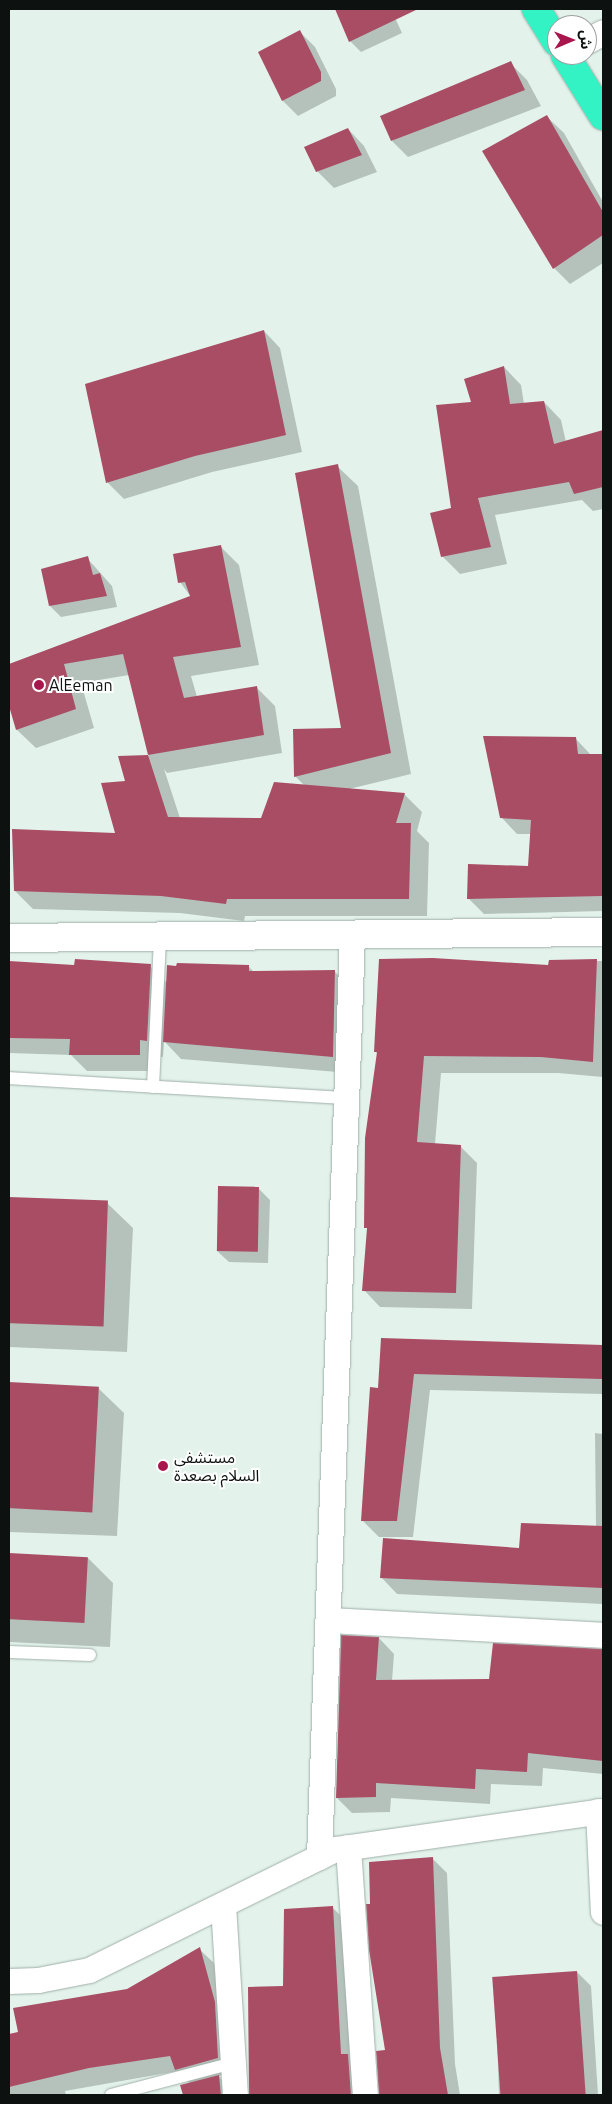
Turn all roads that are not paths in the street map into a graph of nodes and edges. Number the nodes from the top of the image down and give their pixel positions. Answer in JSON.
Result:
{"nodes":[{"id":1,"x":536,"y":9,"type":"edge"},
{"id":2,"x":547,"y":26,"type":"edge"},
{"id":3,"x":571,"y":65,"type":"edge"},
{"id":4,"x":603,"y":116,"type":"edge"},
{"id":5,"x":603,"y":932,"type":"edge"},
{"id":6,"x":352,"y":935,"type":"junction"},
{"id":7,"x":160,"y":936,"type":"junction"},
{"id":8,"x":9,"y":938,"type":"edge"},
{"id":9,"x":9,"y":1078,"type":"edge"},
{"id":10,"x":153,"y":1087,"type":"junction"},
{"id":11,"x":346,"y":1098,"type":"junction"},
{"id":12,"x":328,"y":1620,"type":"junction"},
{"id":13,"x":603,"y":1635,"type":"edge"},
{"id":14,"x":9,"y":1652,"type":"edge"},
{"id":15,"x":90,"y":1655,"type":"dead end"},
{"id":16,"x":600,"y":1811,"type":"edge"},
{"id":17,"x":348,"y":1847,"type":"junction"},
{"id":18,"x":319,"y":1857,"type":"junction"},
{"id":19,"x":224,"y":1905,"type":"junction"},
{"id":20,"x":603,"y":1912,"type":"edge"},
{"id":21,"x":9,"y":1981,"type":"edge"},
{"id":22,"x":233,"y":2063,"type":"junction"},
{"id":23,"x":110,"y":2095,"type":"edge"},
{"id":24,"x":235,"y":2095,"type":"edge"},
{"id":25,"x":365,"y":2095,"type":"edge"}],
"edges":[{"from":1,"to":2,"type":"highway"},
{"from":3,"to":4,"type":"highway"},
{"from":5,"to":6,"type":"street"},
{"from":6,"to":7,"type":"street"},
{"from":6,"to":11,"type":"street"},
{"from":7,"to":8,"type":"street"},
{"from":7,"to":10,"type":"lane"},
{"from":9,"to":10,"type":"lane"},
{"from":10,"to":11,"type":"lane"},
{"from":11,"to":12,"type":"street"},
{"from":12,"to":13,"type":"street"},
{"from":12,"to":18,"type":"street"},
{"from":14,"to":15,"type":"lane"},
{"from":16,"to":17,"type":"street"},
{"from":16,"to":20,"type":"street"},
{"from":17,"to":18,"type":"street"},
{"from":17,"to":25,"type":"street"},
{"from":18,"to":19,"type":"street"},
{"from":19,"to":21,"type":"street"},
{"from":19,"to":22,"type":"street"},
{"from":22,"to":23,"type":"lane"},
{"from":22,"to":24,"type":"street"}]}
